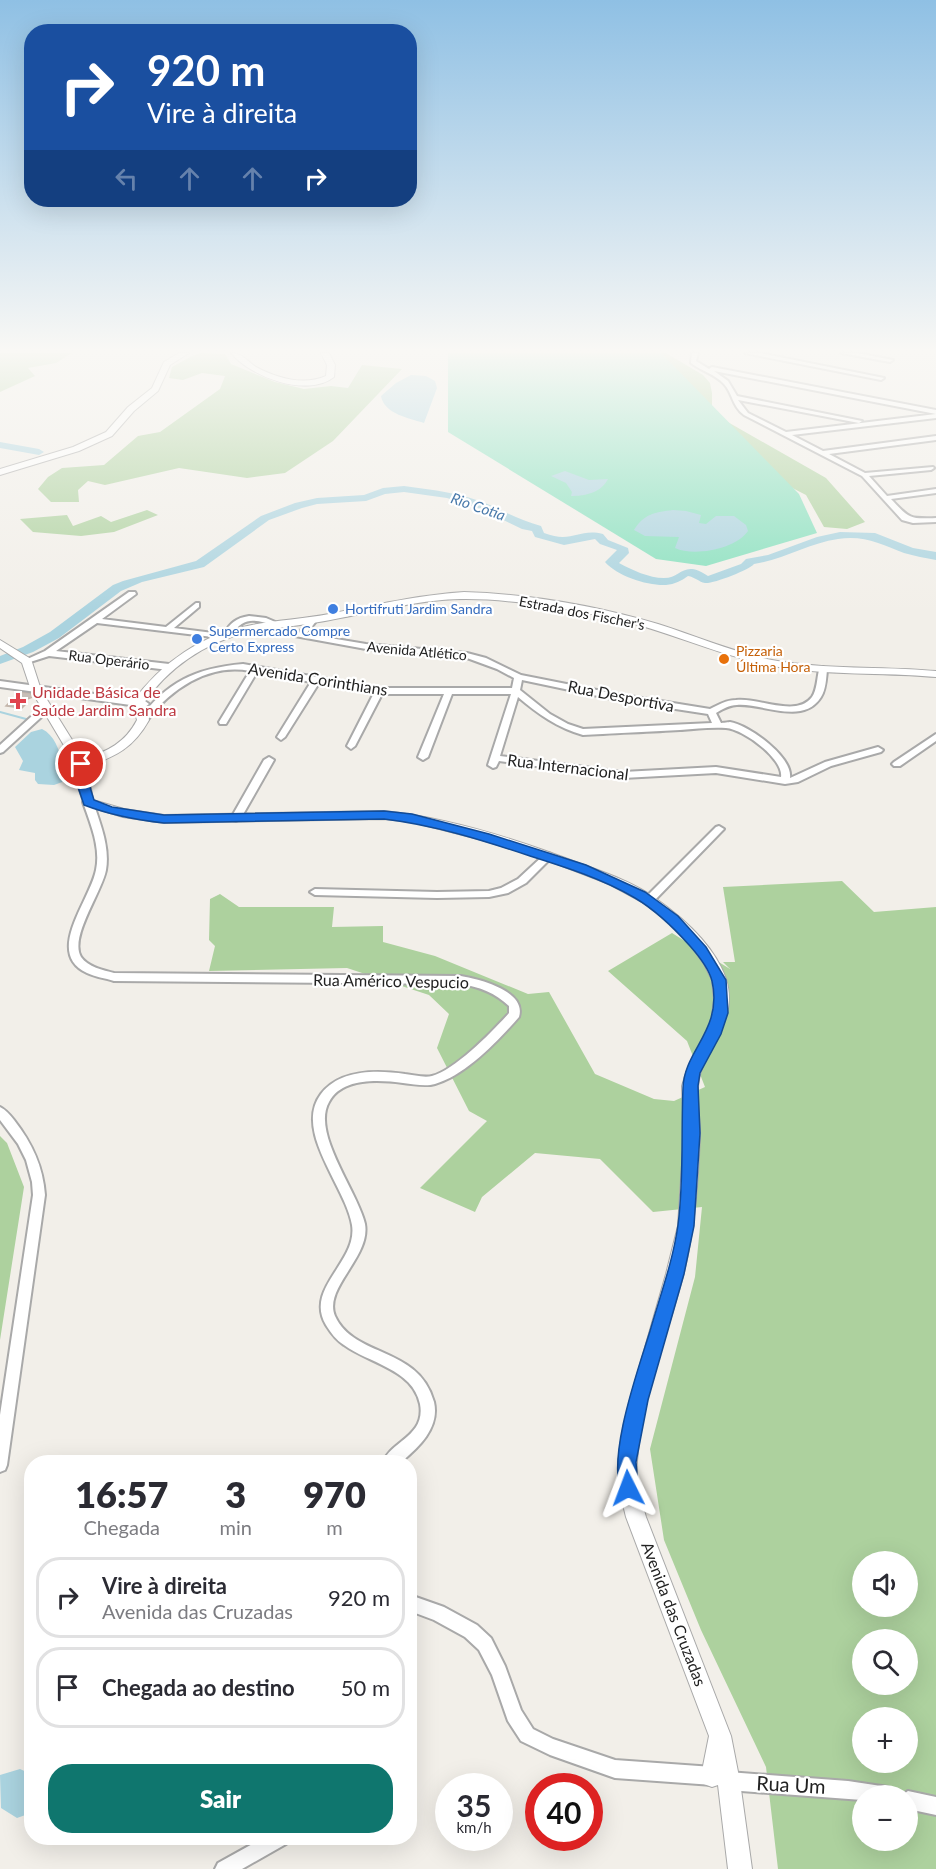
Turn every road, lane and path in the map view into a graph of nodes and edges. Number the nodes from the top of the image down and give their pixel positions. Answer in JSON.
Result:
{"nodes":[{"id":1,"x":95,"y":440,"type":"edge"},
{"id":2,"x":798,"y":440,"type":"edge"},
{"id":3,"x":919,"y":440,"type":"edge"},
{"id":4,"x":822,"y":453,"type":"junction"},
{"id":5,"x":931,"y":468,"type":"dead end"},
{"id":6,"x":0,"y":472,"type":"edge"},
{"id":7,"x":864,"y":475,"type":"junction"},
{"id":8,"x":936,"y":491,"type":"edge"},
{"id":9,"x":885,"y":498,"type":"junction"},
{"id":10,"x":936,"y":520,"type":"edge"},
{"id":11,"x":132,"y":594,"type":"dead end"},
{"id":12,"x":196,"y":605,"type":"dead end"},
{"id":13,"x":95,"y":620,"type":"junction"},
{"id":14,"x":313,"y":620,"type":"junction"},
{"id":15,"x":276,"y":624,"type":"junction"},
{"id":16,"x":262,"y":628,"type":"junction"},
{"id":17,"x":168,"y":629,"type":"junction"},
{"id":18,"x":225,"y":635,"type":"junction"},
{"id":19,"x":301,"y":636,"type":"junction"},
{"id":20,"x":0,"y":643,"type":"edge"},
{"id":21,"x":48,"y":653,"type":"junction"},
{"id":22,"x":20,"y":656,"type":"junction"},
{"id":23,"x":169,"y":667,"type":"junction"},
{"id":24,"x":255,"y":669,"type":"junction"},
{"id":25,"x":823,"y":670,"type":"junction"},
{"id":26,"x":936,"y":674,"type":"edge"},
{"id":27,"x":518,"y":677,"type":"junction"},
{"id":28,"x":316,"y":681,"type":"junction"},
{"id":29,"x":0,"y":684,"type":"edge"},
{"id":30,"x":36,"y":690,"type":"junction"},
{"id":31,"x":379,"y":691,"type":"junction"},
{"id":32,"x":449,"y":691,"type":"junction"},
{"id":33,"x":516,"y":691,"type":"junction"},
{"id":34,"x":138,"y":703,"type":"junction"},
{"id":35,"x":153,"y":705,"type":"junction"},
{"id":36,"x":46,"y":708,"type":"junction"},
{"id":37,"x":711,"y":712,"type":"junction"},
{"id":38,"x":143,"y":720,"type":"junction"},
{"id":39,"x":223,"y":722,"type":"dead end"},
{"id":40,"x":717,"y":723,"type":"junction"},
{"id":41,"x":281,"y":737,"type":"dead end"},
{"id":42,"x":936,"y":737,"type":"edge"},
{"id":43,"x":351,"y":746,"type":"dead end"},
{"id":44,"x":0,"y":750,"type":"edge"},
{"id":45,"x":878,"y":750,"type":"dead end"},
{"id":46,"x":423,"y":757,"type":"dead end"},
{"id":47,"x":269,"y":760,"type":"dead end"},
{"id":48,"x":81,"y":764,"type":"junction"},
{"id":49,"x":897,"y":765,"type":"dead end"},
{"id":50,"x":784,"y":781,"type":"junction"},
{"id":51,"x":88,"y":802,"type":"junction"},
{"id":52,"x":236,"y":818,"type":"junction"},
{"id":53,"x":719,"y":830,"type":"dead end"},
{"id":54,"x":548,"y":856,"type":"junction"},
{"id":55,"x":315,"y":892,"type":"dead end"},
{"id":56,"x":649,"y":900,"type":"junction"},
{"id":57,"x":0,"y":1112,"type":"edge"},
{"id":58,"x":397,"y":1455,"type":"edge"},
{"id":59,"x":0,"y":1465,"type":"edge"},
{"id":60,"x":417,"y":1606,"type":"edge"},
{"id":61,"x":721,"y":1779,"type":"junction"},
{"id":62,"x":852,"y":1789,"type":"edge"},
{"id":63,"x":918,"y":1802,"type":"edge"},
{"id":64,"x":936,"y":1806,"type":"edge"},
{"id":65,"x":267,"y":1845,"type":"edge"},
{"id":66,"x":224,"y":1869,"type":"edge"},
{"id":67,"x":740,"y":1869,"type":"edge"}],
"edges":[{"from":1,"to":6,"type":"street"},
{"from":2,"to":4,"type":"street"},
{"from":3,"to":4,"type":"street"},
{"from":4,"to":7,"type":"street"},
{"from":5,"to":7,"type":"street"},
{"from":7,"to":9,"type":"street"},
{"from":8,"to":9,"type":"street"},
{"from":9,"to":10,"type":"street"},
{"from":11,"to":13,"type":"street"},
{"from":12,"to":17,"type":"street"},
{"from":13,"to":17,"type":"street"},
{"from":13,"to":21,"type":"street"},
{"from":14,"to":15,"type":"street","name":"Estrada dos Fischer's"},
{"from":14,"to":19,"type":"street"},
{"from":14,"to":25,"type":"street","name":"Estrada dos Fischer's"},
{"from":15,"to":16,"type":"street","name":"Estrada dos Fischer's"},
{"from":15,"to":18,"type":"street"},
{"from":16,"to":18,"type":"street","name":"Estrada dos Fischer's"},
{"from":16,"to":19,"type":"street","name":"Avenida Atlético"},
{"from":17,"to":18,"type":"street"},
{"from":18,"to":23,"type":"street","name":"Estrada dos Fischer's"},
{"from":19,"to":27,"type":"street","name":"Avenida Atlético"},
{"from":20,"to":22,"type":"street"},
{"from":21,"to":22,"type":"street"},
{"from":21,"to":23,"type":"street","name":"Rua Operário"},
{"from":22,"to":30,"type":"street"},
{"from":23,"to":34,"type":"street","name":"Estrada dos Fischer's"},
{"from":24,"to":28,"type":"street","name":"Avenida Corinthians"},
{"from":24,"to":35,"type":"street","name":"Avenida Corinthians"},
{"from":24,"to":39,"type":"street"},
{"from":25,"to":26,"type":"street","name":"Estrada dos Fischer's"},
{"from":25,"to":37,"type":"street"},
{"from":27,"to":33,"type":"street"},
{"from":27,"to":37,"type":"street","name":"Rua Desportiva"},
{"from":28,"to":31,"type":"street","name":"Avenida Corinthians"},
{"from":28,"to":41,"type":"street"},
{"from":29,"to":30,"type":"street"},
{"from":30,"to":34,"type":"street"},
{"from":30,"to":36,"type":"street"},
{"from":31,"to":32,"type":"street","name":"Avenida Corinthians"},
{"from":31,"to":43,"type":"street"},
{"from":32,"to":33,"type":"street","name":"Avenida Corinthians"},
{"from":32,"to":46,"type":"street"},
{"from":33,"to":40,"type":"street"},
{"from":33,"to":50,"type":"street","name":"Rua Internacional"},
{"from":34,"to":35,"type":"street"},
{"from":34,"to":38,"type":"street"},
{"from":35,"to":38,"type":"street","name":"Avenida Corinthians"},
{"from":36,"to":44,"type":"street"},
{"from":36,"to":48,"type":"street"},
{"from":37,"to":40,"type":"street"},
{"from":38,"to":48,"type":"street"},
{"from":40,"to":50,"type":"street"},
{"from":42,"to":49,"type":"street"},
{"from":45,"to":50,"type":"street"},
{"from":47,"to":52,"type":"street"},
{"from":48,"to":51,"type":"street"},
{"from":51,"to":52,"type":"street","name":"Avenida das Cruzadas"},
{"from":51,"to":58,"type":"street","name":"Rua Américo Vespucio"},
{"from":52,"to":54,"type":"street","name":"Avenida das Cruzadas"},
{"from":53,"to":56,"type":"street"},
{"from":54,"to":55,"type":"street"},
{"from":54,"to":56,"type":"street","name":"Avenida das Cruzadas"},
{"from":56,"to":61,"type":"street","name":"Avenida das Cruzadas"},
{"from":57,"to":59,"type":"street"},
{"from":60,"to":61,"type":"street","name":"Rua Um"},
{"from":61,"to":62,"type":"street","name":"Rua Um"},
{"from":61,"to":67,"type":"street"},
{"from":63,"to":64,"type":"street"},
{"from":65,"to":66,"type":"street"}]}
